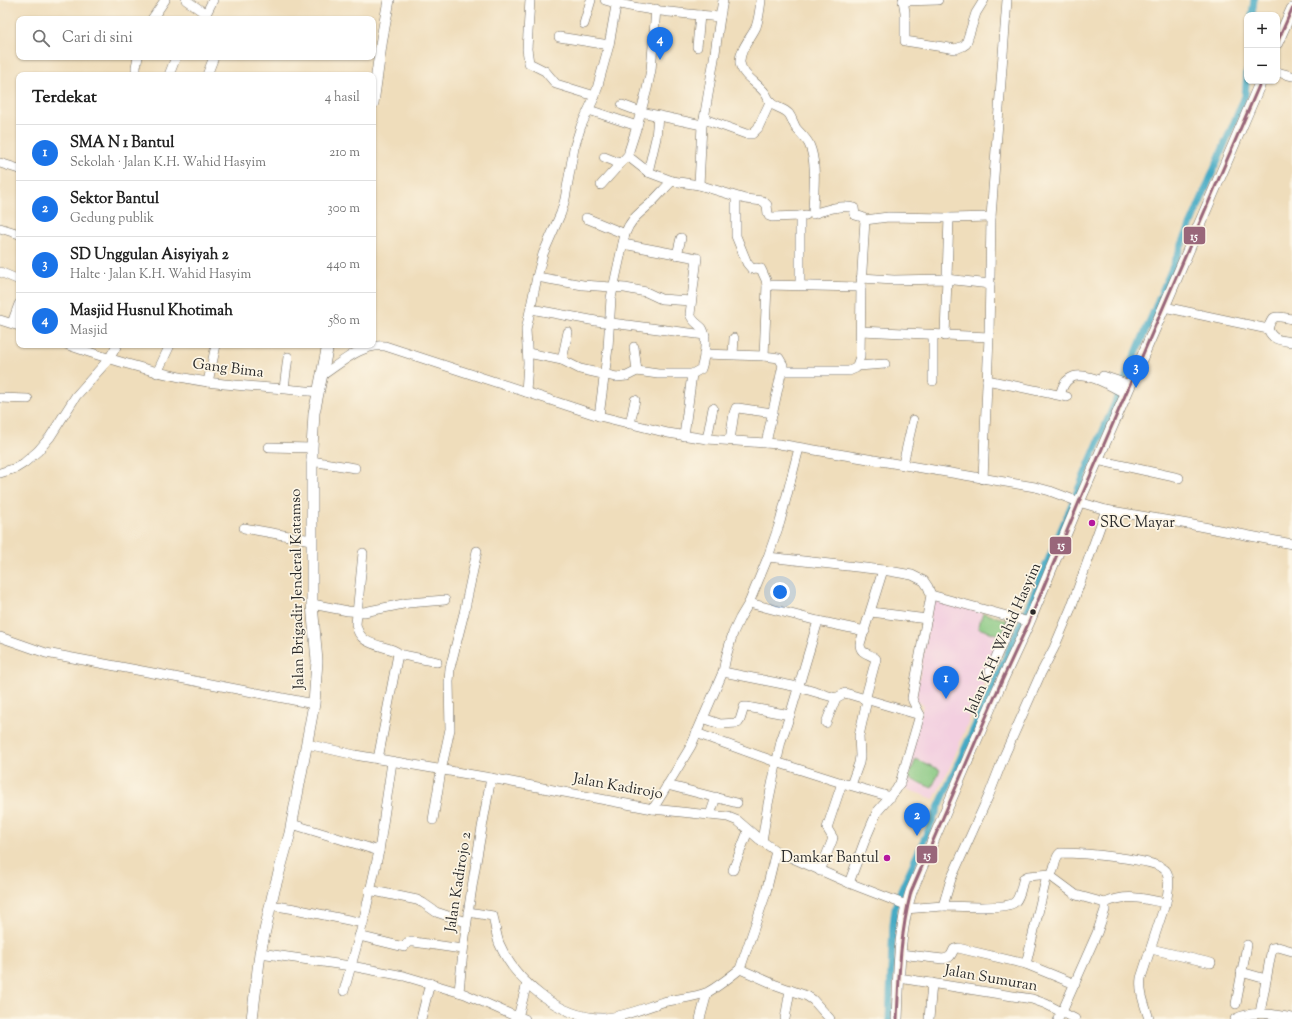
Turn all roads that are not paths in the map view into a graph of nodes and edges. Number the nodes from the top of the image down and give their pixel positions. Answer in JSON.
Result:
{"nodes":[{"id":1,"x":165,"y":0,"type":"edge"},
{"id":2,"x":186,"y":0,"type":"edge"},
{"id":3,"x":213,"y":0,"type":"edge"},
{"id":4,"x":389,"y":0,"type":"edge"},
{"id":5,"x":530,"y":0,"type":"edge"},
{"id":6,"x":591,"y":0,"type":"edge"},
{"id":7,"x":604,"y":0,"type":"edge"},
{"id":8,"x":723,"y":0,"type":"edge"},
{"id":9,"x":760,"y":0,"type":"edge"},
{"id":10,"x":903,"y":0,"type":"edge"},
{"id":11,"x":938,"y":0,"type":"edge"},
{"id":12,"x":984,"y":0,"type":"edge"},
{"id":13,"x":1007,"y":0,"type":"edge"},
{"id":14,"x":616,"y":2,"type":"edge"},
{"id":15,"x":1292,"y":8,"type":"edge"},
{"id":16,"x":656,"y":10,"type":"junction"},
{"id":17,"x":700,"y":15,"type":"junction"},
{"id":18,"x":154,"y":16,"type":"edge"},
{"id":19,"x":207,"y":16,"type":"edge"},
{"id":20,"x":720,"y":17,"type":"junction"},
{"id":21,"x":584,"y":24,"type":"dead end"},
{"id":22,"x":1280,"y":36,"type":"edge"},
{"id":23,"x":558,"y":37,"type":"dead end"},
{"id":24,"x":609,"y":45,"type":"junction"},
{"id":25,"x":698,"y":46,"type":"dead end"},
{"id":26,"x":137,"y":60,"type":"edge"},
{"id":27,"x":175,"y":60,"type":"edge"},
{"id":28,"x":213,"y":60,"type":"edge"},
{"id":29,"x":136,"y":72,"type":"edge"},
{"id":30,"x":170,"y":72,"type":"edge"},
{"id":31,"x":208,"y":72,"type":"edge"},
{"id":32,"x":1280,"y":73,"type":"edge"},
{"id":33,"x":1292,"y":76,"type":"edge"},
{"id":34,"x":376,"y":81,"type":"edge"},
{"id":35,"x":1260,"y":84,"type":"edge"},
{"id":36,"x":595,"y":96,"type":"junction"},
{"id":37,"x":770,"y":102,"type":"junction"},
{"id":38,"x":622,"y":105,"type":"dead end"},
{"id":39,"x":589,"y":110,"type":"junction"},
{"id":40,"x":641,"y":112,"type":"junction"},
{"id":41,"x":658,"y":116,"type":"junction"},
{"id":42,"x":703,"y":122,"type":"junction"},
{"id":43,"x":637,"y":126,"type":"junction"},
{"id":44,"x":629,"y":154,"type":"junction"},
{"id":45,"x":604,"y":157,"type":"dead end"},
{"id":46,"x":0,"y":163,"type":"edge"},
{"id":47,"x":620,"y":163,"type":"junction"},
{"id":48,"x":16,"y":167,"type":"edge"},
{"id":49,"x":648,"y":172,"type":"junction"},
{"id":50,"x":672,"y":181,"type":"junction"},
{"id":51,"x":601,"y":185,"type":"dead end"},
{"id":52,"x":699,"y":185,"type":"junction"},
{"id":53,"x":736,"y":197,"type":"junction"},
{"id":54,"x":813,"y":214,"type":"junction"},
{"id":55,"x":800,"y":216,"type":"junction"},
{"id":56,"x":991,"y":217,"type":"junction"},
{"id":57,"x":586,"y":218,"type":"dead end"},
{"id":58,"x":948,"y":218,"type":"junction"},
{"id":59,"x":865,"y":220,"type":"junction"},
{"id":60,"x":0,"y":228,"type":"edge"},
{"id":61,"x":16,"y":233,"type":"edge"},
{"id":62,"x":625,"y":234,"type":"junction"},
{"id":63,"x":681,"y":238,"type":"dead end"},
{"id":64,"x":623,"y":244,"type":"junction"},
{"id":65,"x":676,"y":255,"type":"junction"},
{"id":66,"x":0,"y":272,"type":"edge"},
{"id":67,"x":537,"y":277,"type":"junction"},
{"id":68,"x":16,"y":279,"type":"edge"},
{"id":69,"x":946,"y":279,"type":"junction"},
{"id":70,"x":861,"y":282,"type":"junction"},
{"id":71,"x":990,"y":284,"type":"junction"},
{"id":72,"x":767,"y":285,"type":"junction"},
{"id":73,"x":800,"y":285,"type":"junction"},
{"id":74,"x":614,"y":287,"type":"junction"},
{"id":75,"x":691,"y":301,"type":"junction"},
{"id":76,"x":1164,"y":307,"type":"junction"},
{"id":77,"x":531,"y":308,"type":"junction"},
{"id":78,"x":1292,"y":319,"type":"edge"},
{"id":79,"x":0,"y":320,"type":"edge"},
{"id":80,"x":610,"y":322,"type":"junction"},
{"id":81,"x":16,"y":325,"type":"edge"},
{"id":82,"x":1268,"y":329,"type":"junction"},
{"id":83,"x":861,"y":331,"type":"junction"},
{"id":84,"x":568,"y":332,"type":"dead end"},
{"id":85,"x":705,"y":335,"type":"junction"},
{"id":86,"x":933,"y":335,"type":"junction"},
{"id":87,"x":945,"y":336,"type":"junction"},
{"id":88,"x":989,"y":337,"type":"junction"},
{"id":89,"x":734,"y":338,"type":"dead end"},
{"id":90,"x":1292,"y":342,"type":"edge"},
{"id":91,"x":376,"y":346,"type":"edge"},
{"id":92,"x":634,"y":347,"type":"dead end"},
{"id":93,"x":77,"y":348,"type":"edge"},
{"id":94,"x":115,"y":348,"type":"edge"},
{"id":95,"x":169,"y":348,"type":"edge"},
{"id":96,"x":215,"y":348,"type":"edge"},
{"id":97,"x":327,"y":348,"type":"edge"},
{"id":98,"x":367,"y":348,"type":"edge"},
{"id":99,"x":528,"y":353,"type":"junction"},
{"id":100,"x":704,"y":354,"type":"junction"},
{"id":101,"x":733,"y":354,"type":"junction"},
{"id":102,"x":764,"y":356,"type":"junction"},
{"id":103,"x":288,"y":357,"type":"dead end"},
{"id":104,"x":109,"y":359,"type":"junction"},
{"id":105,"x":562,"y":360,"type":"junction"},
{"id":106,"x":885,"y":364,"type":"dead end"},
{"id":107,"x":858,"y":366,"type":"junction"},
{"id":108,"x":637,"y":371,"type":"junction"},
{"id":109,"x":157,"y":372,"type":"junction"},
{"id":110,"x":782,"y":372,"type":"junction"},
{"id":111,"x":692,"y":374,"type":"junction"},
{"id":112,"x":604,"y":375,"type":"junction"},
{"id":113,"x":321,"y":376,"type":"junction"},
{"id":114,"x":1101,"y":376,"type":"dead end"},
{"id":115,"x":987,"y":380,"type":"junction"},
{"id":116,"x":932,"y":381,"type":"dead end"},
{"id":117,"x":208,"y":382,"type":"junction"},
{"id":118,"x":1121,"y":386,"type":"junction"},
{"id":119,"x":284,"y":388,"type":"junction"},
{"id":120,"x":318,"y":392,"type":"junction"},
{"id":121,"x":526,"y":392,"type":"junction"},
{"id":122,"x":0,"y":398,"type":"edge"},
{"id":123,"x":28,"y":399,"type":"dead end"},
{"id":124,"x":635,"y":400,"type":"dead end"},
{"id":125,"x":713,"y":408,"type":"dead end"},
{"id":126,"x":773,"y":413,"type":"junction"},
{"id":127,"x":599,"y":416,"type":"junction"},
{"id":128,"x":913,"y":420,"type":"dead end"},
{"id":129,"x":630,"y":424,"type":"junction"},
{"id":130,"x":684,"y":436,"type":"junction"},
{"id":131,"x":707,"y":438,"type":"junction"},
{"id":132,"x":730,"y":440,"type":"junction"},
{"id":133,"x":766,"y":443,"type":"junction"},
{"id":134,"x":269,"y":447,"type":"dead end"},
{"id":135,"x":312,"y":448,"type":"junction"},
{"id":136,"x":799,"y":448,"type":"junction"},
{"id":137,"x":1097,"y":460,"type":"junction"},
{"id":138,"x":311,"y":461,"type":"junction"},
{"id":139,"x":903,"y":464,"type":"junction"},
{"id":140,"x":355,"y":468,"type":"dead end"},
{"id":141,"x":0,"y":473,"type":"edge"},
{"id":142,"x":1179,"y":478,"type":"dead end"},
{"id":143,"x":983,"y":479,"type":"junction"},
{"id":144,"x":1077,"y":501,"type":"junction"},
{"id":145,"x":1106,"y":510,"type":"junction"},
{"id":146,"x":244,"y":528,"type":"dead end"},
{"id":147,"x":311,"y":540,"type":"junction"},
{"id":148,"x":1292,"y":544,"type":"edge"},
{"id":149,"x":477,"y":551,"type":"dead end"},
{"id":150,"x":363,"y":553,"type":"dead end"},
{"id":151,"x":768,"y":557,"type":"junction"},
{"id":152,"x":883,"y":570,"type":"junction"},
{"id":153,"x":931,"y":595,"type":"junction"},
{"id":154,"x":445,"y":600,"type":"dead end"},
{"id":155,"x":749,"y":603,"type":"junction"},
{"id":156,"x":312,"y":604,"type":"junction"},
{"id":157,"x":357,"y":612,"type":"junction"},
{"id":158,"x":871,"y":612,"type":"junction"},
{"id":159,"x":927,"y":619,"type":"junction"},
{"id":160,"x":1014,"y":619,"type":"junction"},
{"id":161,"x":818,"y":621,"type":"junction"},
{"id":162,"x":1028,"y":622,"type":"junction"},
{"id":163,"x":865,"y":631,"type":"junction"},
{"id":164,"x":0,"y":637,"type":"edge"},
{"id":165,"x":398,"y":654,"type":"junction"},
{"id":166,"x":437,"y":662,"type":"dead end"},
{"id":167,"x":990,"y":671,"type":"dead end"},
{"id":168,"x":723,"y":672,"type":"junction"},
{"id":169,"x":798,"y":687,"type":"junction"},
{"id":170,"x":836,"y":698,"type":"junction"},
{"id":171,"x":866,"y":700,"type":"junction"},
{"id":172,"x":314,"y":704,"type":"junction"},
{"id":173,"x":790,"y":715,"type":"junction"},
{"id":174,"x":920,"y":715,"type":"junction"},
{"id":175,"x":703,"y":718,"type":"junction"},
{"id":176,"x":826,"y":723,"type":"dead end"},
{"id":177,"x":696,"y":733,"type":"junction"},
{"id":178,"x":307,"y":744,"type":"junction"},
{"id":179,"x":378,"y":759,"type":"junction"},
{"id":180,"x":392,"y":762,"type":"junction"},
{"id":181,"x":776,"y":762,"type":"junction"},
{"id":182,"x":440,"y":771,"type":"junction"},
{"id":183,"x":491,"y":778,"type":"junction"},
{"id":184,"x":847,"y":784,"type":"junction"},
{"id":185,"x":667,"y":785,"type":"junction"},
{"id":186,"x":716,"y":797,"type":"junction"},
{"id":187,"x":891,"y":797,"type":"junction"},
{"id":188,"x":737,"y":803,"type":"dead end"},
{"id":189,"x":653,"y":809,"type":"junction"},
{"id":190,"x":710,"y":815,"type":"junction"},
{"id":191,"x":433,"y":820,"type":"dead end"},
{"id":192,"x":292,"y":824,"type":"junction"},
{"id":193,"x":748,"y":831,"type":"junction"},
{"id":194,"x":762,"y":841,"type":"junction"},
{"id":195,"x":379,"y":851,"type":"junction"},
{"id":196,"x":776,"y":851,"type":"junction"},
{"id":197,"x":733,"y":870,"type":"dead end"},
{"id":198,"x":820,"y":871,"type":"junction"},
{"id":199,"x":1048,"y":875,"type":"junction"},
{"id":200,"x":849,"y":883,"type":"junction"},
{"id":201,"x":370,"y":890,"type":"junction"},
{"id":202,"x":1105,"y":903,"type":"junction"},
{"id":203,"x":1166,"y":903,"type":"junction"},
{"id":204,"x":270,"y":905,"type":"junction"},
{"id":205,"x":903,"y":905,"type":"junction"},
{"id":206,"x":943,"y":906,"type":"junction"},
{"id":207,"x":468,"y":912,"type":"junction"},
{"id":208,"x":362,"y":922,"type":"junction"},
{"id":209,"x":466,"y":922,"type":"junction"},
{"id":210,"x":359,"y":936,"type":"junction"},
{"id":211,"x":1247,"y":944,"type":"dead end"},
{"id":212,"x":462,"y":949,"type":"junction"},
{"id":213,"x":1151,"y":949,"type":"junction"},
{"id":214,"x":1292,"y":951,"type":"edge"},
{"id":215,"x":260,"y":953,"type":"junction"},
{"id":216,"x":900,"y":954,"type":"junction"},
{"id":217,"x":1211,"y":962,"type":"dead end"},
{"id":218,"x":1026,"y":964,"type":"junction"},
{"id":219,"x":351,"y":966,"type":"junction"},
{"id":220,"x":740,"y":969,"type":"junction"},
{"id":221,"x":1241,"y":972,"type":"junction"},
{"id":222,"x":899,"y":978,"type":"junction"},
{"id":223,"x":1266,"y":979,"type":"junction"},
{"id":224,"x":932,"y":982,"type":"junction"},
{"id":225,"x":430,"y":983,"type":"junction"},
{"id":226,"x":527,"y":983,"type":"junction"},
{"id":227,"x":1075,"y":984,"type":"junction"},
{"id":228,"x":790,"y":990,"type":"junction"},
{"id":229,"x":344,"y":991,"type":"dead end"},
{"id":230,"x":459,"y":992,"type":"junction"},
{"id":231,"x":706,"y":992,"type":"junction"},
{"id":232,"x":1236,"y":1004,"type":"dead end"},
{"id":233,"x":1260,"y":1013,"type":"junction"},
{"id":234,"x":1060,"y":1016,"type":"edge"},
{"id":235,"x":515,"y":1017,"type":"edge"},
{"id":236,"x":1292,"y":1018,"type":"edge"},
{"id":237,"x":252,"y":1019,"type":"edge"},
{"id":238,"x":421,"y":1019,"type":"edge"},
{"id":239,"x":700,"y":1019,"type":"edge"},
{"id":240,"x":785,"y":1019,"type":"edge"},
{"id":241,"x":830,"y":1019,"type":"edge"},
{"id":242,"x":897,"y":1019,"type":"edge"},
{"id":243,"x":929,"y":1019,"type":"edge"},
{"id":244,"x":1075,"y":1019,"type":"edge"},
{"id":245,"x":1150,"y":1019,"type":"edge"},
{"id":246,"x":1235,"y":1019,"type":"edge"}],
"edges":[{"from":1,"to":18,"type":"street"},
{"from":2,"to":19,"type":"street"},
{"from":3,"to":19,"type":"street"},
{"from":4,"to":34,"type":"main road"},
{"from":5,"to":36,"type":"street"},
{"from":6,"to":21,"type":"street"},
{"from":7,"to":14,"type":"street"},
{"from":8,"to":20,"type":"street"},
{"from":9,"to":37,"type":"street"},
{"from":10,"to":11,"type":"street"},
{"from":10,"to":12,"type":"street"},
{"from":13,"to":56,"type":"street"},
{"from":14,"to":16,"type":"street"},
{"from":14,"to":24,"type":"street"},
{"from":15,"to":22,"type":"main road"},
{"from":16,"to":17,"type":"street"},
{"from":16,"to":40,"type":"street"},
{"from":17,"to":20,"type":"street"},
{"from":17,"to":25,"type":"street"},
{"from":20,"to":42,"type":"street"},
{"from":23,"to":24,"type":"street"},
{"from":24,"to":36,"type":"street"},
{"from":26,"to":29,"type":"street"},
{"from":27,"to":30,"type":"street"},
{"from":28,"to":31,"type":"street"},
{"from":32,"to":33,"type":"street"},
{"from":35,"to":76,"type":"main road","name":"Jalan K.H. Wahid Hasyim"},
{"from":36,"to":39,"type":"street"},
{"from":37,"to":42,"type":"street"},
{"from":37,"to":54,"type":"street"},
{"from":38,"to":40,"type":"street"},
{"from":39,"to":43,"type":"street"},
{"from":39,"to":67,"type":"street"},
{"from":40,"to":41,"type":"street"},
{"from":40,"to":43,"type":"street"},
{"from":41,"to":42,"type":"street"},
{"from":41,"to":49,"type":"street"},
{"from":42,"to":52,"type":"street"},
{"from":43,"to":44,"type":"street"},
{"from":44,"to":47,"type":"street"},
{"from":44,"to":49,"type":"street"},
{"from":45,"to":47,"type":"street"},
{"from":46,"to":48,"type":"street"},
{"from":47,"to":51,"type":"street"},
{"from":49,"to":50,"type":"street"},
{"from":50,"to":52,"type":"street"},
{"from":50,"to":62,"type":"street"},
{"from":52,"to":53,"type":"street"},
{"from":53,"to":55,"type":"street"},
{"from":53,"to":72,"type":"street"},
{"from":54,"to":55,"type":"street"},
{"from":54,"to":59,"type":"street"},
{"from":55,"to":73,"type":"street"},
{"from":56,"to":58,"type":"street"},
{"from":56,"to":71,"type":"street"},
{"from":57,"to":62,"type":"street"},
{"from":58,"to":59,"type":"street"},
{"from":58,"to":69,"type":"street"},
{"from":59,"to":70,"type":"street"},
{"from":60,"to":61,"type":"street"},
{"from":62,"to":64,"type":"street"},
{"from":63,"to":65,"type":"street"},
{"from":64,"to":65,"type":"street"},
{"from":64,"to":74,"type":"street"},
{"from":65,"to":75,"type":"street"},
{"from":66,"to":68,"type":"street"},
{"from":67,"to":74,"type":"street"},
{"from":67,"to":77,"type":"street"},
{"from":69,"to":70,"type":"street"},
{"from":69,"to":71,"type":"street"},
{"from":69,"to":87,"type":"street"},
{"from":70,"to":73,"type":"street"},
{"from":70,"to":83,"type":"street"},
{"from":71,"to":88,"type":"street"},
{"from":72,"to":73,"type":"street"},
{"from":72,"to":102,"type":"street"},
{"from":74,"to":75,"type":"street"},
{"from":74,"to":80,"type":"street"},
{"from":75,"to":85,"type":"street"},
{"from":76,"to":82,"type":"street"},
{"from":76,"to":118,"type":"main road","name":"Jalan K.H. Wahid Hasyim"},
{"from":77,"to":80,"type":"street"},
{"from":77,"to":99,"type":"street"},
{"from":78,"to":82,"type":"street"},
{"from":79,"to":81,"type":"street"},
{"from":80,"to":85,"type":"street"},
{"from":80,"to":112,"type":"street"},
{"from":82,"to":90,"type":"street"},
{"from":83,"to":86,"type":"street"},
{"from":83,"to":107,"type":"street"},
{"from":84,"to":105,"type":"street"},
{"from":85,"to":100,"type":"street"},
{"from":86,"to":87,"type":"street"},
{"from":86,"to":116,"type":"street"},
{"from":87,"to":88,"type":"street"},
{"from":88,"to":115,"type":"street"},
{"from":89,"to":101,"type":"street"},
{"from":91,"to":121,"type":"street"},
{"from":92,"to":108,"type":"street"},
{"from":93,"to":104,"type":"street","name":"Gang Bima"},
{"from":94,"to":104,"type":"street"},
{"from":95,"to":109,"type":"street"},
{"from":96,"to":117,"type":"street"},
{"from":97,"to":113,"type":"main road","name":"Jalan Brigadir Jenderal Katamso"},
{"from":98,"to":113,"type":"street"},
{"from":99,"to":105,"type":"street"},
{"from":99,"to":121,"type":"street"},
{"from":100,"to":101,"type":"street"},
{"from":100,"to":111,"type":"street"},
{"from":101,"to":102,"type":"street"},
{"from":102,"to":110,"type":"street"},
{"from":103,"to":119,"type":"street"},
{"from":104,"to":109,"type":"street","name":"Gang Bima"},
{"from":104,"to":141,"type":"street"},
{"from":105,"to":112,"type":"street"},
{"from":106,"to":107,"type":"street"},
{"from":107,"to":110,"type":"street"},
{"from":108,"to":111,"type":"street"},
{"from":108,"to":112,"type":"street"},
{"from":109,"to":117,"type":"street","name":"Gang Bima"},
{"from":110,"to":126,"type":"street"},
{"from":111,"to":130,"type":"street"},
{"from":112,"to":127,"type":"street"},
{"from":113,"to":120,"type":"main road","name":"Jalan Brigadir Jenderal Katamso"},
{"from":114,"to":118,"type":"street"},
{"from":115,"to":118,"type":"street"},
{"from":115,"to":143,"type":"street"},
{"from":117,"to":119,"type":"street","name":"Gang Bima"},
{"from":118,"to":137,"type":"main road","name":"Jalan K.H. Wahid Hasyim"},
{"from":119,"to":120,"type":"street","name":"Gang Bima"},
{"from":120,"to":135,"type":"main road","name":"Jalan Brigadir Jenderal Katamso"},
{"from":121,"to":127,"type":"street"},
{"from":122,"to":123,"type":"street"},
{"from":124,"to":129,"type":"street"},
{"from":125,"to":131,"type":"street"},
{"from":126,"to":132,"type":"street"},
{"from":126,"to":133,"type":"street"},
{"from":127,"to":129,"type":"street"},
{"from":128,"to":139,"type":"street"},
{"from":129,"to":130,"type":"street"},
{"from":130,"to":131,"type":"street"},
{"from":131,"to":132,"type":"street"},
{"from":132,"to":133,"type":"street"},
{"from":133,"to":136,"type":"street"},
{"from":134,"to":135,"type":"street"},
{"from":135,"to":138,"type":"main road","name":"Jalan Brigadir Jenderal Katamso"},
{"from":136,"to":139,"type":"street"},
{"from":136,"to":151,"type":"street"},
{"from":137,"to":142,"type":"street"},
{"from":137,"to":144,"type":"main road","name":"Jalan K.H. Wahid Hasyim"},
{"from":138,"to":140,"type":"street"},
{"from":138,"to":147,"type":"main road","name":"Jalan Brigadir Jenderal Katamso"},
{"from":139,"to":143,"type":"street"},
{"from":143,"to":144,"type":"street"},
{"from":144,"to":145,"type":"street"},
{"from":144,"to":162,"type":"main road","name":"Jalan K.H. Wahid Hasyim"},
{"from":145,"to":148,"type":"street"},
{"from":145,"to":206,"type":"street"},
{"from":146,"to":147,"type":"street"},
{"from":147,"to":156,"type":"main road","name":"Jalan Brigadir Jenderal Katamso"},
{"from":149,"to":182,"type":"street"},
{"from":150,"to":157,"type":"street"},
{"from":151,"to":152,"type":"street"},
{"from":151,"to":155,"type":"street"},
{"from":152,"to":153,"type":"street"},
{"from":152,"to":158,"type":"street"},
{"from":153,"to":159,"type":"street"},
{"from":153,"to":160,"type":"street"},
{"from":154,"to":157,"type":"street"},
{"from":155,"to":161,"type":"street"},
{"from":155,"to":168,"type":"street"},
{"from":156,"to":157,"type":"street"},
{"from":156,"to":172,"type":"main road","name":"Jalan Brigadir Jenderal Katamso"},
{"from":157,"to":165,"type":"street"},
{"from":158,"to":159,"type":"street"},
{"from":158,"to":163,"type":"street"},
{"from":159,"to":174,"type":"street"},
{"from":160,"to":162,"type":"street"},
{"from":160,"to":167,"type":"street"},
{"from":161,"to":163,"type":"street"},
{"from":161,"to":169,"type":"street"},
{"from":162,"to":205,"type":"main road","name":"Jalan K.H. Wahid Hasyim"},
{"from":163,"to":171,"type":"street"},
{"from":164,"to":172,"type":"street"},
{"from":165,"to":166,"type":"street"},
{"from":165,"to":179,"type":"street"},
{"from":168,"to":169,"type":"street"},
{"from":168,"to":175,"type":"street"},
{"from":169,"to":170,"type":"street"},
{"from":169,"to":173,"type":"street"},
{"from":170,"to":171,"type":"street"},
{"from":170,"to":176,"type":"street"},
{"from":171,"to":174,"type":"street"},
{"from":171,"to":184,"type":"street"},
{"from":172,"to":178,"type":"main road","name":"Jalan Brigadir Jenderal Katamso"},
{"from":173,"to":175,"type":"street"},
{"from":173,"to":181,"type":"street"},
{"from":174,"to":187,"type":"street"},
{"from":175,"to":177,"type":"street"},
{"from":177,"to":181,"type":"street"},
{"from":177,"to":185,"type":"street"},
{"from":178,"to":179,"type":"street","name":"Jalan Kadirojo"},
{"from":178,"to":192,"type":"main road","name":"Jalan Brigadir Jenderal Katamso"},
{"from":179,"to":180,"type":"street","name":"Jalan Kadirojo"},
{"from":180,"to":182,"type":"street","name":"Jalan Kadirojo"},
{"from":180,"to":195,"type":"street"},
{"from":181,"to":184,"type":"street"},
{"from":181,"to":194,"type":"street"},
{"from":182,"to":183,"type":"street","name":"Jalan Kadirojo"},
{"from":182,"to":191,"type":"street"},
{"from":183,"to":189,"type":"street","name":"Jalan Kadirojo"},
{"from":183,"to":207,"type":"street","name":"Jalan Kadirojo 2"},
{"from":184,"to":187,"type":"street"},
{"from":184,"to":198,"type":"street"},
{"from":185,"to":186,"type":"street"},
{"from":185,"to":189,"type":"street"},
{"from":186,"to":188,"type":"street"},
{"from":186,"to":190,"type":"street"},
{"from":187,"to":200,"type":"street"},
{"from":189,"to":190,"type":"street","name":"Jalan Kadirojo"},
{"from":190,"to":193,"type":"street","name":"Jalan Kadirojo"},
{"from":192,"to":195,"type":"street"},
{"from":192,"to":204,"type":"main road","name":"Jalan Brigadir Jenderal Katamso"},
{"from":193,"to":194,"type":"street","name":"Jalan Kadirojo"},
{"from":193,"to":197,"type":"street"},
{"from":194,"to":196,"type":"street","name":"Jalan Kadirojo"},
{"from":195,"to":201,"type":"street"},
{"from":196,"to":198,"type":"street","name":"Jalan Kadirojo"},
{"from":196,"to":220,"type":"street"},
{"from":198,"to":200,"type":"street","name":"Jalan Kadirojo"},
{"from":199,"to":202,"type":"street"},
{"from":199,"to":203,"type":"street"},
{"from":199,"to":206,"type":"street"},
{"from":199,"to":218,"type":"street"},
{"from":200,"to":205,"type":"street","name":"Jalan Kadirojo"},
{"from":201,"to":208,"type":"street"},
{"from":201,"to":209,"type":"street"},
{"from":202,"to":203,"type":"street"},
{"from":202,"to":227,"type":"street"},
{"from":203,"to":213,"type":"street"},
{"from":204,"to":208,"type":"street"},
{"from":204,"to":215,"type":"main road","name":"Jalan Brigadir Jenderal Katamso"},
{"from":205,"to":206,"type":"street"},
{"from":205,"to":216,"type":"main road","name":"Jalan K.H. Wahid Hasyim"},
{"from":207,"to":209,"type":"street","name":"Jalan Kadirojo 2"},
{"from":207,"to":226,"type":"street"},
{"from":208,"to":210,"type":"street"},
{"from":209,"to":212,"type":"street","name":"Jalan Kadirojo 2"},
{"from":210,"to":212,"type":"street"},
{"from":210,"to":219,"type":"street"},
{"from":211,"to":221,"type":"street"},
{"from":212,"to":230,"type":"street","name":"Jalan Kadirojo 2"},
{"from":213,"to":217,"type":"street"},
{"from":213,"to":245,"type":"street"},
{"from":214,"to":223,"type":"street"},
{"from":215,"to":219,"type":"street"},
{"from":215,"to":237,"type":"main road","name":"Jalan Brigadir Jenderal Katamso"},
{"from":216,"to":218,"type":"street"},
{"from":216,"to":222,"type":"main road","name":"Jalan K.H. Wahid Hasyim"},
{"from":218,"to":227,"type":"street"},
{"from":219,"to":225,"type":"street"},
{"from":219,"to":229,"type":"street"},
{"from":220,"to":228,"type":"street"},
{"from":220,"to":231,"type":"street"},
{"from":221,"to":223,"type":"street"},
{"from":221,"to":232,"type":"street"},
{"from":222,"to":224,"type":"street","name":"Jalan Sumuran"},
{"from":222,"to":242,"type":"main road","name":"Jalan K.H. Wahid Hasyim"},
{"from":223,"to":233,"type":"street"},
{"from":224,"to":234,"type":"street","name":"Jalan Sumuran"},
{"from":224,"to":243,"type":"street"},
{"from":225,"to":230,"type":"street"},
{"from":225,"to":238,"type":"street"},
{"from":226,"to":231,"type":"street"},
{"from":226,"to":235,"type":"street"},
{"from":227,"to":234,"type":"street"},
{"from":228,"to":240,"type":"street"},
{"from":228,"to":241,"type":"street"},
{"from":230,"to":235,"type":"street"},
{"from":231,"to":239,"type":"street"},
{"from":233,"to":236,"type":"street"},
{"from":233,"to":246,"type":"street"},
{"from":234,"to":244,"type":"street","name":"Jalan Sumuran"}]}
